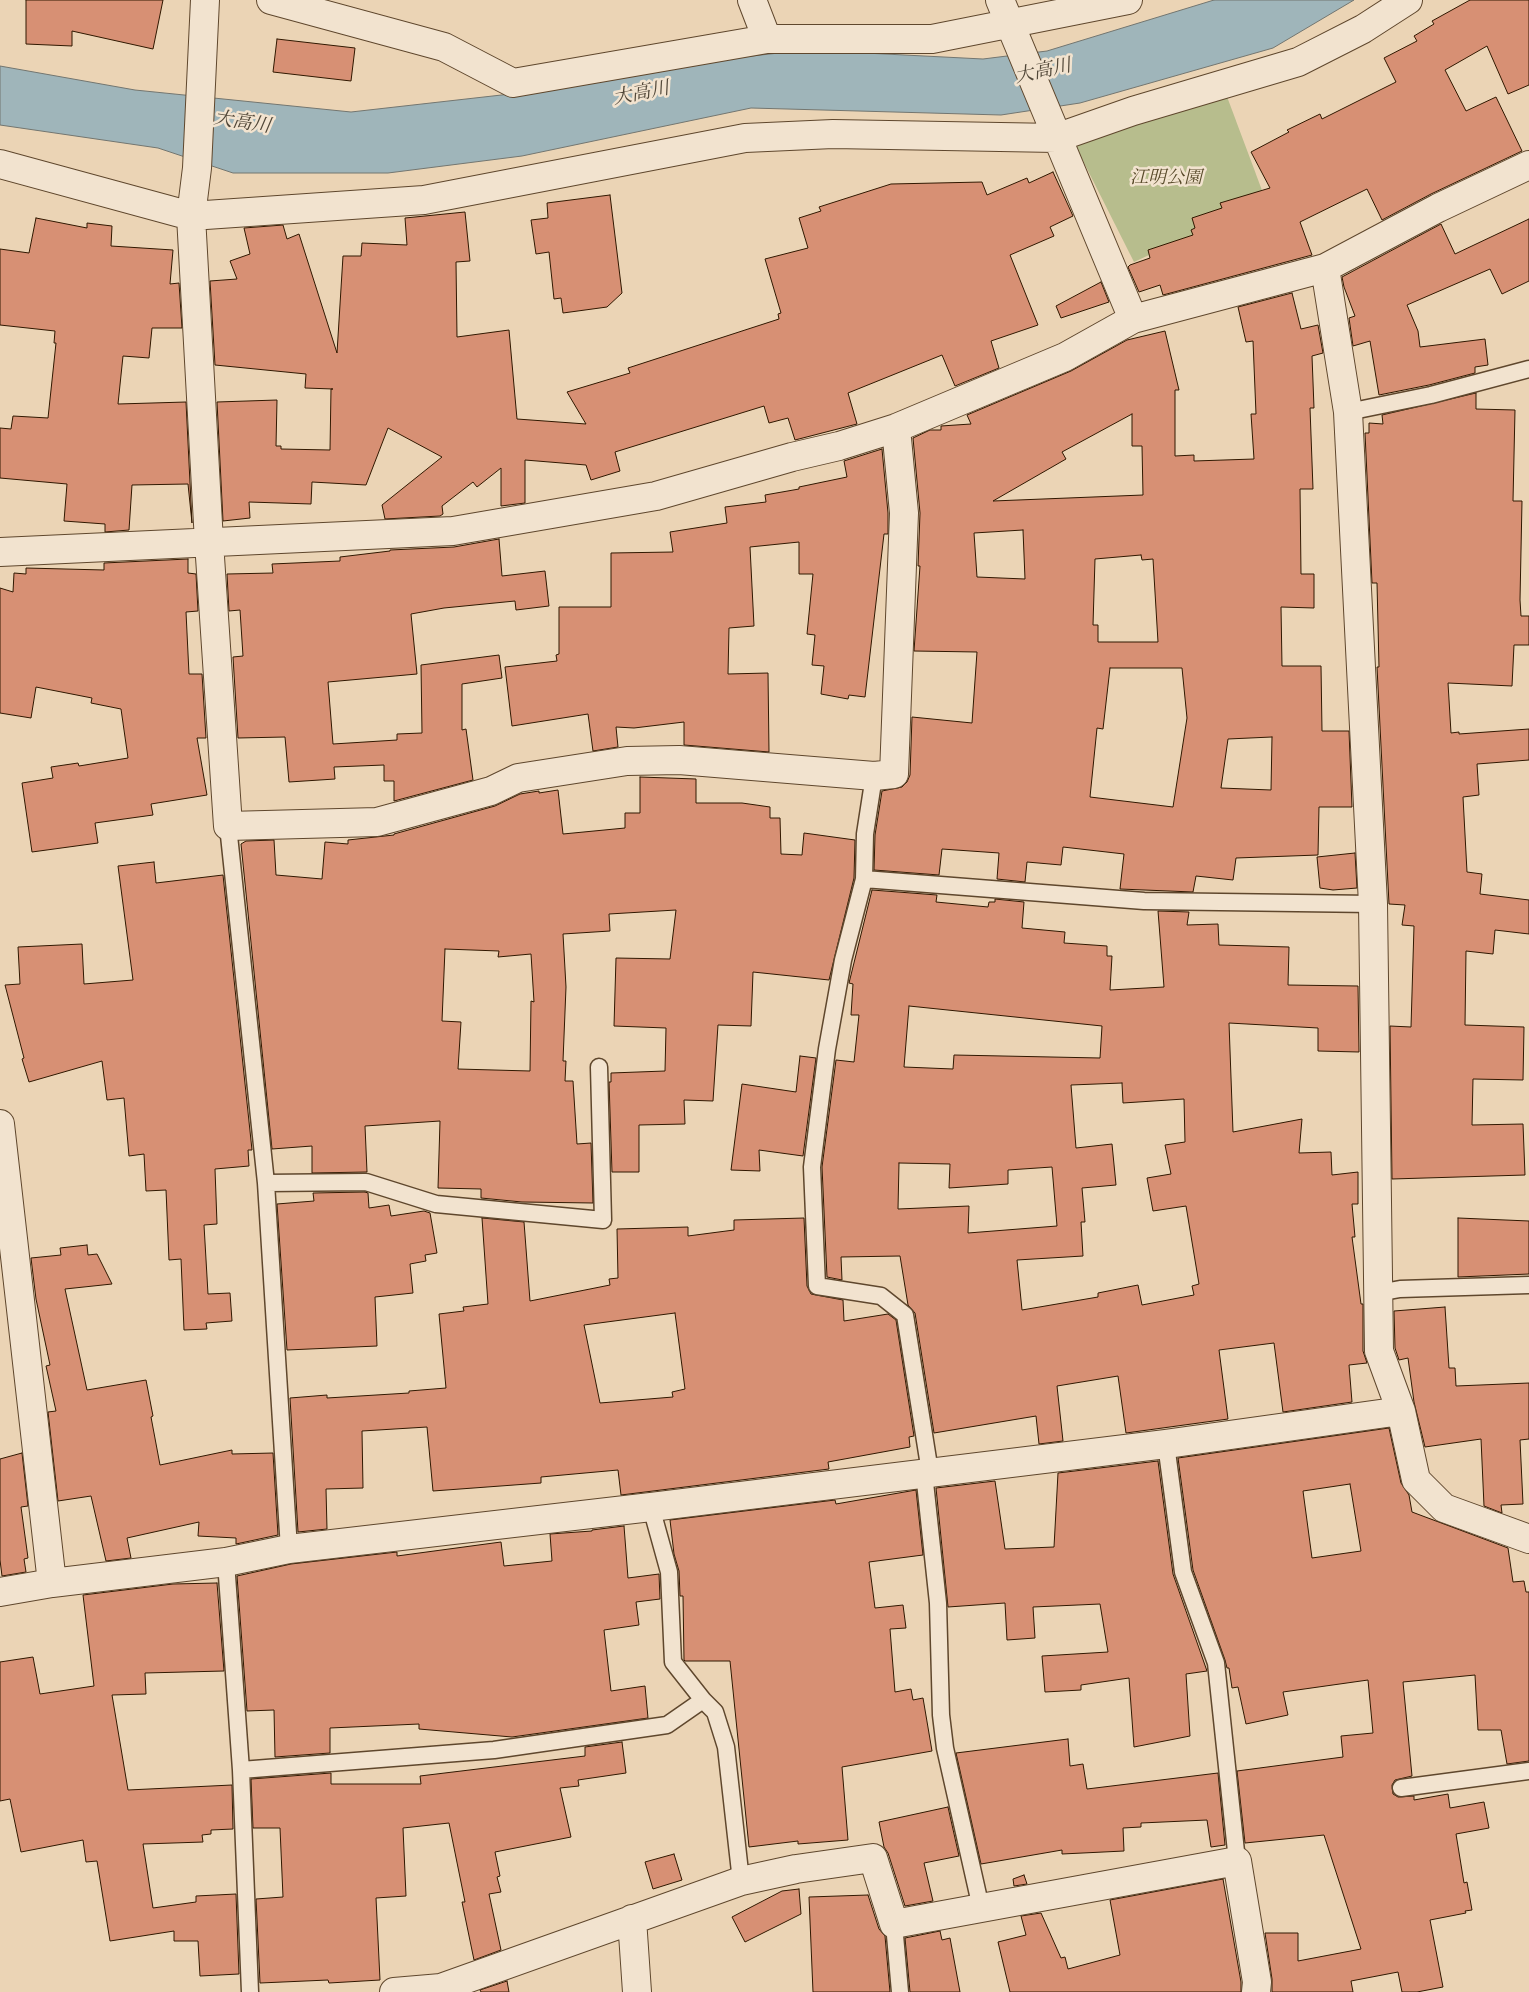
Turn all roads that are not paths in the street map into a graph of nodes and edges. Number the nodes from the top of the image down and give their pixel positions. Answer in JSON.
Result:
{"nodes":[{"id":1,"x":205,"y":0,"type":"edge"},
{"id":2,"x":271,"y":0,"type":"edge"},
{"id":3,"x":752,"y":0,"type":"edge"},
{"id":4,"x":1128,"y":0,"type":"edge"},
{"id":5,"x":1408,"y":0,"type":"edge"},
{"id":6,"x":1010,"y":23,"type":"edge"},
{"id":7,"x":767,"y":39,"type":"junction"},
{"id":8,"x":1053,"y":128,"type":"junction"},
{"id":9,"x":0,"y":164,"type":"edge"},
{"id":10,"x":1529,"y":165,"type":"edge"},
{"id":11,"x":191,"y":216,"type":"junction"},
{"id":12,"x":1325,"y":268,"type":"junction"},
{"id":13,"x":1132,"y":319,"type":"junction"},
{"id":14,"x":1529,"y":369,"type":"edge"},
{"id":15,"x":1348,"y":412,"type":"junction"},
{"id":16,"x":896,"y":428,"type":"junction"},
{"id":17,"x":210,"y":542,"type":"junction"},
{"id":18,"x":0,"y":552,"type":"edge"},
{"id":19,"x":874,"y":776,"type":"junction"},
{"id":20,"x":228,"y":826,"type":"junction"},
{"id":21,"x":864,"y":879,"type":"junction"},
{"id":22,"x":1372,"y":904,"type":"junction"},
{"id":23,"x":599,"y":1067,"type":"dead end"},
{"id":24,"x":0,"y":1124,"type":"edge"},
{"id":25,"x":266,"y":1183,"type":"junction"},
{"id":26,"x":1529,"y":1285,"type":"edge"},
{"id":27,"x":1378,"y":1292,"type":"junction"},
{"id":28,"x":1401,"y":1411,"type":"junction"},
{"id":29,"x":1166,"y":1444,"type":"junction"},
{"id":30,"x":927,"y":1473,"type":"junction"},
{"id":31,"x":651,"y":1507,"type":"junction"},
{"id":32,"x":1529,"y":1539,"type":"edge"},
{"id":33,"x":289,"y":1549,"type":"junction"},
{"id":34,"x":226,"y":1562,"type":"junction"},
{"id":35,"x":52,"y":1583,"type":"junction"},
{"id":36,"x":0,"y":1592,"type":"edge"},
{"id":37,"x":703,"y":1700,"type":"junction"},
{"id":38,"x":241,"y":1770,"type":"junction"},
{"id":39,"x":1529,"y":1772,"type":"edge"},
{"id":40,"x":1402,"y":1788,"type":"dead end"},
{"id":41,"x":1238,"y":1861,"type":"junction"},
{"id":42,"x":742,"y":1881,"type":"junction"},
{"id":43,"x":981,"y":1908,"type":"junction"},
{"id":44,"x":632,"y":1919,"type":"junction"},
{"id":45,"x":894,"y":1924,"type":"junction"},
{"id":46,"x":250,"y":1992,"type":"edge"},
{"id":47,"x":394,"y":1992,"type":"edge"},
{"id":48,"x":637,"y":1992,"type":"edge"},
{"id":49,"x":900,"y":1992,"type":"edge"},
{"id":50,"x":1256,"y":1992,"type":"edge"}],
"edges":[{"from":1,"to":11,"type":"street"},
{"from":2,"to":7,"type":"street"},
{"from":3,"to":7,"type":"street"},
{"from":4,"to":6,"type":"street"},
{"from":5,"to":8,"type":"street"},
{"from":6,"to":7,"type":"street"},
{"from":6,"to":8,"type":"street"},
{"from":8,"to":11,"type":"street"},
{"from":8,"to":13,"type":"street"},
{"from":9,"to":11,"type":"street"},
{"from":10,"to":12,"type":"street"},
{"from":11,"to":17,"type":"street"},
{"from":12,"to":13,"type":"street"},
{"from":12,"to":15,"type":"street"},
{"from":13,"to":16,"type":"street"},
{"from":14,"to":15,"type":"lane"},
{"from":15,"to":22,"type":"street"},
{"from":16,"to":17,"type":"street"},
{"from":16,"to":19,"type":"street"},
{"from":17,"to":18,"type":"street"},
{"from":17,"to":20,"type":"street"},
{"from":19,"to":20,"type":"street"},
{"from":19,"to":21,"type":"lane"},
{"from":20,"to":25,"type":"lane"},
{"from":21,"to":22,"type":"lane"},
{"from":21,"to":30,"type":"lane"},
{"from":22,"to":27,"type":"street"},
{"from":23,"to":25,"type":"lane"},
{"from":24,"to":35,"type":"street"},
{"from":25,"to":33,"type":"lane"},
{"from":26,"to":27,"type":"lane"},
{"from":27,"to":28,"type":"street"},
{"from":28,"to":29,"type":"street"},
{"from":28,"to":32,"type":"street"},
{"from":29,"to":30,"type":"street"},
{"from":29,"to":41,"type":"lane"},
{"from":30,"to":31,"type":"street"},
{"from":30,"to":43,"type":"lane"},
{"from":31,"to":33,"type":"street"},
{"from":31,"to":37,"type":"lane"},
{"from":33,"to":34,"type":"street"},
{"from":34,"to":35,"type":"street"},
{"from":34,"to":38,"type":"lane"},
{"from":35,"to":36,"type":"street"},
{"from":37,"to":38,"type":"lane"},
{"from":37,"to":42,"type":"lane"},
{"from":38,"to":46,"type":"lane"},
{"from":39,"to":40,"type":"lane"},
{"from":41,"to":43,"type":"street"},
{"from":41,"to":50,"type":"street"},
{"from":42,"to":44,"type":"street"},
{"from":42,"to":45,"type":"street"},
{"from":43,"to":45,"type":"street"},
{"from":44,"to":47,"type":"street"},
{"from":44,"to":48,"type":"street"},
{"from":45,"to":49,"type":"lane"}]}
